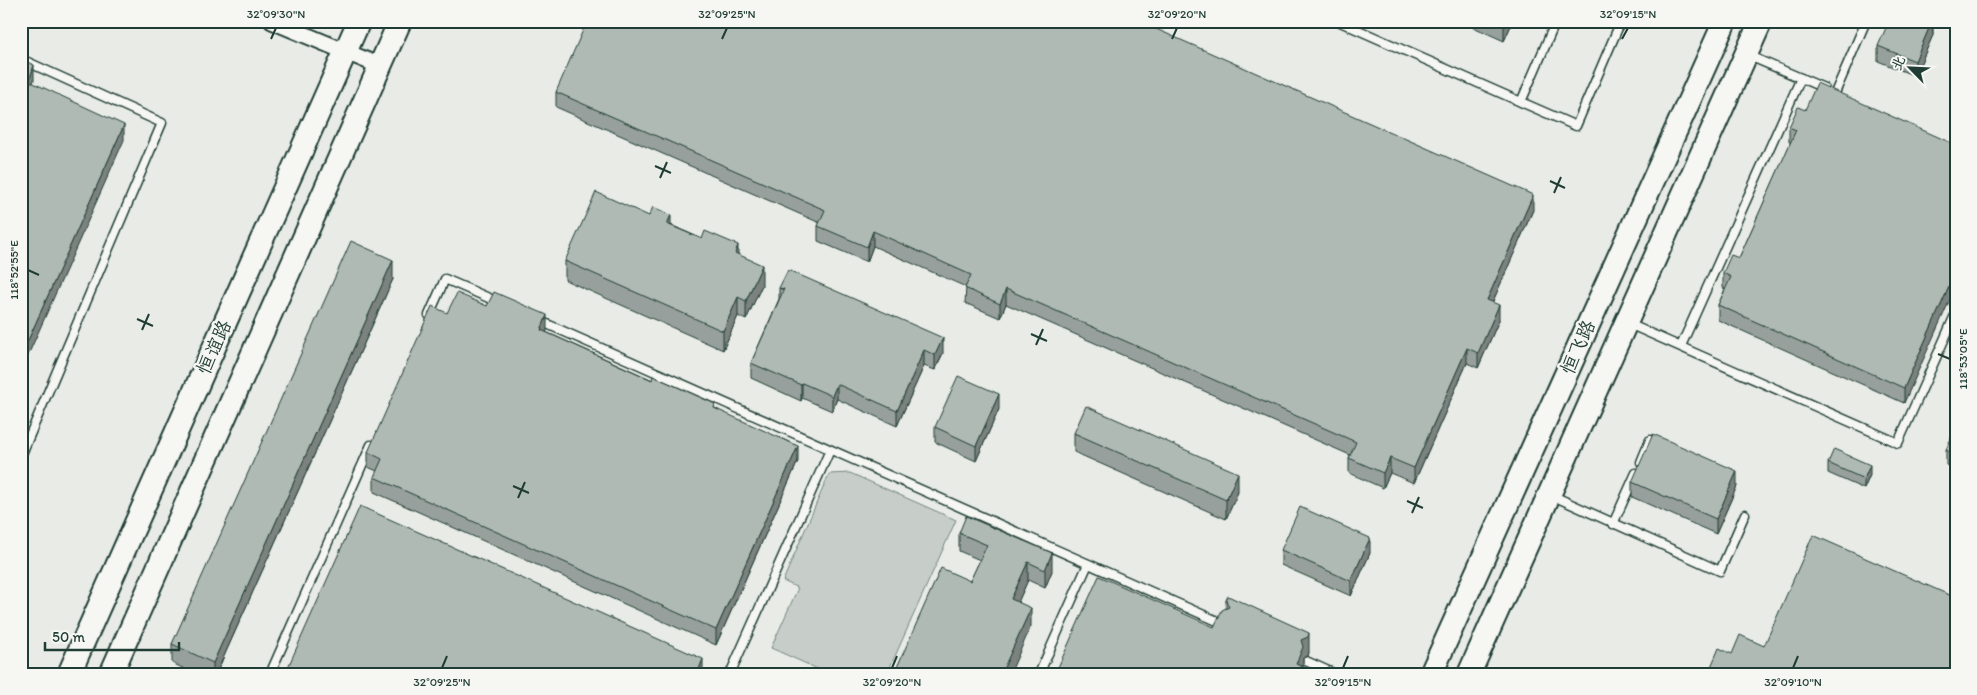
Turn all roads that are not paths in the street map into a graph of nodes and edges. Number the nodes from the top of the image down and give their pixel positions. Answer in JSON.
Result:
{"nodes":[{"id":1,"x":272,"y":21,"type":"edge"},
{"id":2,"x":359,"y":21,"type":"edge"},
{"id":3,"x":400,"y":21,"type":"edge"},
{"id":4,"x":1338,"y":21,"type":"edge"},
{"id":5,"x":1556,"y":21,"type":"edge"},
{"id":6,"x":1621,"y":21,"type":"edge"},
{"id":7,"x":1725,"y":21,"type":"edge"},
{"id":8,"x":1760,"y":21,"type":"edge"},
{"id":9,"x":1866,"y":21,"type":"edge"},
{"id":10,"x":345,"y":52,"type":"junction"},
{"id":11,"x":1746,"y":54,"type":"junction"},
{"id":12,"x":21,"y":59,"type":"edge"},
{"id":13,"x":380,"y":66,"type":"junction"},
{"id":14,"x":1801,"y":78,"type":"junction"},
{"id":15,"x":1835,"y":93,"type":"junction"},
{"id":16,"x":1844,"y":97,"type":"edge"},
{"id":17,"x":1521,"y":102,"type":"junction"},
{"id":18,"x":508,"y":307,"type":"edge"},
{"id":19,"x":1956,"y":313,"type":"edge"},
{"id":20,"x":526,"y":314,"type":"edge"},
{"id":21,"x":1624,"y":322,"type":"junction"},
{"id":22,"x":425,"y":324,"type":"edge"},
{"id":23,"x":1681,"y":346,"type":"junction"},
{"id":24,"x":373,"y":440,"type":"edge"},
{"id":25,"x":1650,"y":440,"type":"edge"},
{"id":26,"x":830,"y":450,"type":"junction"},
{"id":27,"x":21,"y":456,"type":"edge"},
{"id":28,"x":1549,"y":495,"type":"junction"},
{"id":29,"x":1745,"y":514,"type":"dead end"},
{"id":30,"x":1613,"y":524,"type":"junction"},
{"id":31,"x":1088,"y":564,"type":"junction"},
{"id":32,"x":1224,"y":624,"type":"edge"},
{"id":33,"x":1306,"y":661,"type":"dead end"},
{"id":34,"x":69,"y":674,"type":"edge"},
{"id":35,"x":111,"y":674,"type":"edge"},
{"id":36,"x":270,"y":674,"type":"edge"},
{"id":37,"x":730,"y":674,"type":"edge"},
{"id":38,"x":1039,"y":674,"type":"edge"},
{"id":39,"x":1335,"y":674,"type":"edge"},
{"id":40,"x":1431,"y":674,"type":"edge"},
{"id":41,"x":1469,"y":674,"type":"edge"}],
"edges":[{"from":1,"to":10,"type":"street"},
{"from":2,"to":10,"type":"main road","name":"恒谊路"},
{"from":3,"to":13,"type":"main road","name":"恒谊路"},
{"from":4,"to":17,"type":"lane"},
{"from":5,"to":17,"type":"lane"},
{"from":6,"to":17,"type":"lane"},
{"from":7,"to":40,"type":"main road","name":"恒飞路"},
{"from":8,"to":11,"type":"main road","name":"恒飞路"},
{"from":9,"to":15,"type":"lane"},
{"from":10,"to":13,"type":"street"},
{"from":10,"to":34,"type":"main road","name":"恒谊路"},
{"from":11,"to":14,"type":"lane"},
{"from":11,"to":21,"type":"main road","name":"恒飞路"},
{"from":12,"to":27,"type":"lane"},
{"from":13,"to":35,"type":"main road","name":"恒谊路"},
{"from":14,"to":15,"type":"lane"},
{"from":14,"to":23,"type":"lane"},
{"from":15,"to":16,"type":"lane"},
{"from":18,"to":22,"type":"lane"},
{"from":19,"to":23,"type":"lane"},
{"from":20,"to":26,"type":"lane"},
{"from":21,"to":23,"type":"lane"},
{"from":21,"to":28,"type":"main road","name":"恒飞路"},
{"from":24,"to":36,"type":"lane"},
{"from":25,"to":30,"type":"lane"},
{"from":26,"to":31,"type":"lane"},
{"from":26,"to":37,"type":"lane"},
{"from":28,"to":30,"type":"lane"},
{"from":28,"to":41,"type":"main road","name":"恒飞路"},
{"from":29,"to":30,"type":"lane"},
{"from":31,"to":32,"type":"lane"},
{"from":31,"to":38,"type":"lane"},
{"from":33,"to":39,"type":"lane"}]}
